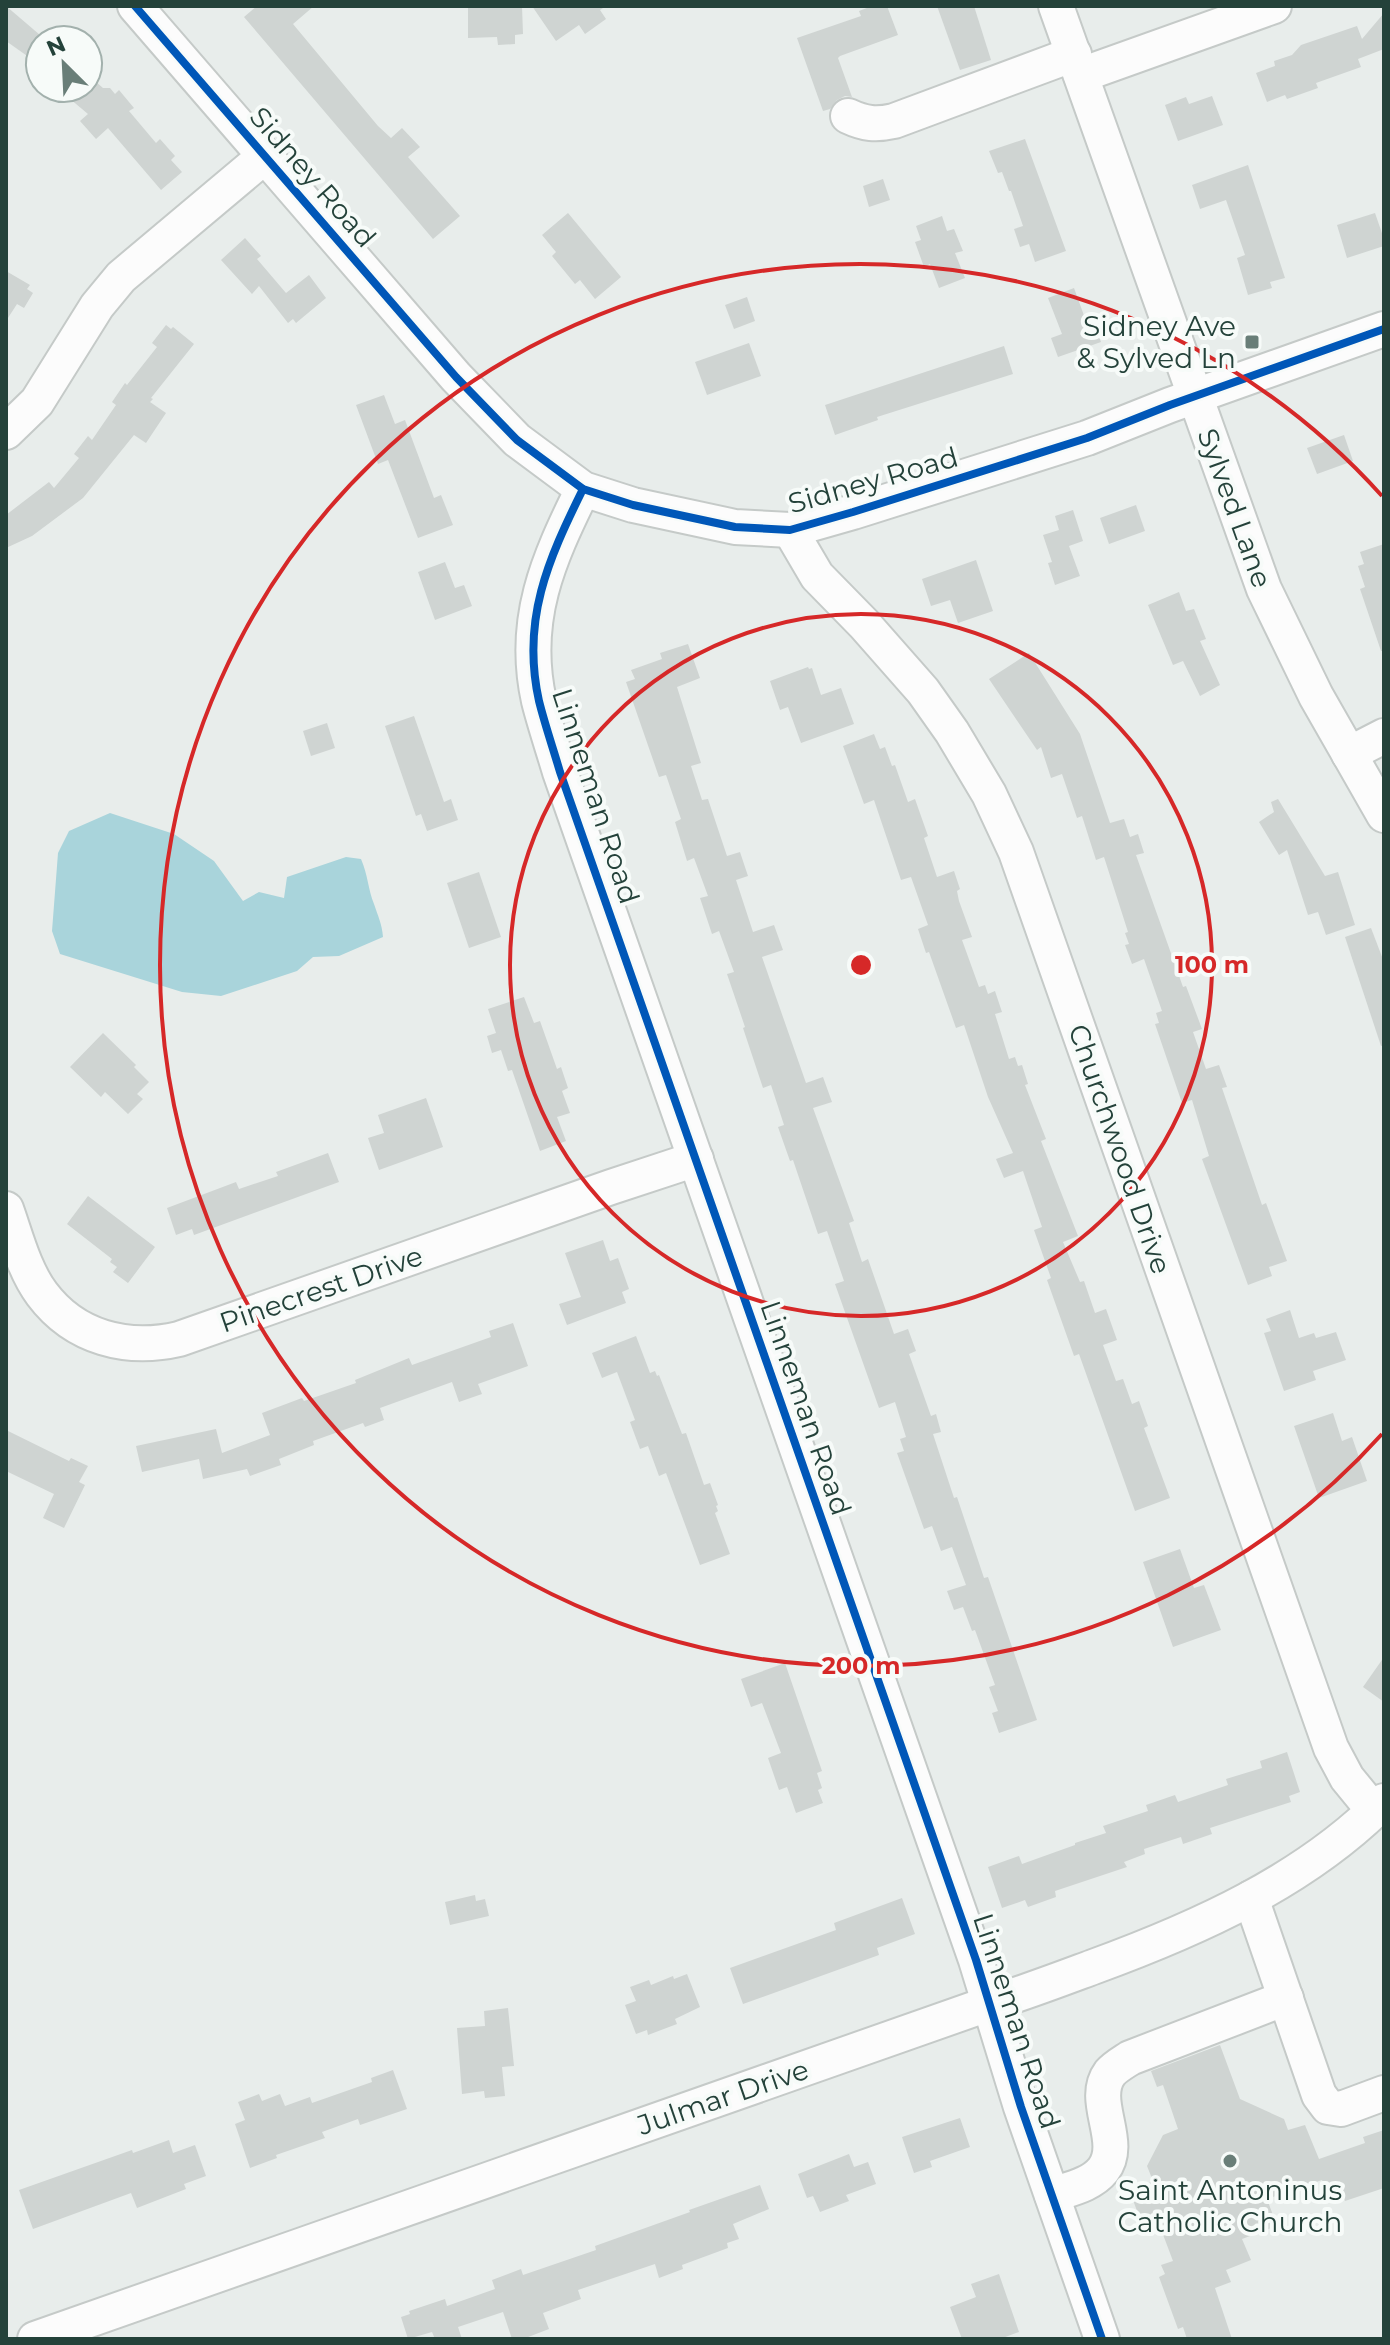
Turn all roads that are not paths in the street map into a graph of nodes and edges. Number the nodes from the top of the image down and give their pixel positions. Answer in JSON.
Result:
{"nodes":[{"id":1,"x":135,"y":6,"type":"edge"},
{"id":2,"x":1056,"y":6,"type":"edge"},
{"id":3,"x":1274,"y":6,"type":"edge"},
{"id":4,"x":1077,"y":64,"type":"junction"},
{"id":5,"x":848,"y":116,"type":"dead end"},
{"id":6,"x":265,"y":156,"type":"junction"},
{"id":7,"x":1384,"y":329,"type":"edge"},
{"id":8,"x":1194,"y":397,"type":"junction"},
{"id":9,"x":6,"y":432,"type":"edge"},
{"id":10,"x":583,"y":489,"type":"junction"},
{"id":11,"x":790,"y":530,"type":"junction"},
{"id":12,"x":1384,"y":736,"type":"edge"},
{"id":13,"x":1349,"y":754,"type":"junction"},
{"id":14,"x":1384,"y":815,"type":"edge"},
{"id":15,"x":696,"y":1159,"type":"junction"},
{"id":16,"x":6,"y":1209,"type":"edge"},
{"id":17,"x":1379,"y":1806,"type":"edge"},
{"id":18,"x":1251,"y":1898,"type":"junction"},
{"id":19,"x":1286,"y":1998,"type":"junction"},
{"id":20,"x":988,"y":2004,"type":"junction"},
{"id":21,"x":1384,"y":2093,"type":"edge"},
{"id":22,"x":1052,"y":2195,"type":"junction"},
{"id":23,"x":35,"y":2339,"type":"edge"},
{"id":24,"x":1102,"y":2339,"type":"edge"}],
"edges":[{"from":1,"to":6,"type":"street","name":"Sidney Road"},
{"from":2,"to":4,"type":"street","name":"Sylved Lane"},
{"from":3,"to":4,"type":"street"},
{"from":4,"to":5,"type":"street"},
{"from":4,"to":8,"type":"street","name":"Sylved Lane"},
{"from":6,"to":9,"type":"street"},
{"from":6,"to":10,"type":"street","name":"Sidney Road"},
{"from":7,"to":8,"type":"street","name":"Sidney Road"},
{"from":8,"to":11,"type":"street","name":"Sidney Road"},
{"from":8,"to":13,"type":"street","name":"Sylved Lane"},
{"from":10,"to":11,"type":"street","name":"Sidney Road"},
{"from":10,"to":15,"type":"street","name":"Linneman Road"},
{"from":11,"to":17,"type":"street","name":"Churchwood Drive"},
{"from":12,"to":13,"type":"street"},
{"from":13,"to":14,"type":"street","name":"Sylved Lane"},
{"from":15,"to":16,"type":"street","name":"Pinecrest Drive"},
{"from":15,"to":20,"type":"street","name":"Linneman Road"},
{"from":17,"to":18,"type":"street","name":"Julmar Drive"},
{"from":18,"to":19,"type":"street"},
{"from":18,"to":20,"type":"street","name":"Julmar Drive"},
{"from":19,"to":21,"type":"street"},
{"from":19,"to":22,"type":"street"},
{"from":20,"to":22,"type":"street","name":"Linneman Road"},
{"from":20,"to":23,"type":"street","name":"Julmar Drive"},
{"from":22,"to":24,"type":"street","name":"Linneman Road"}]}
